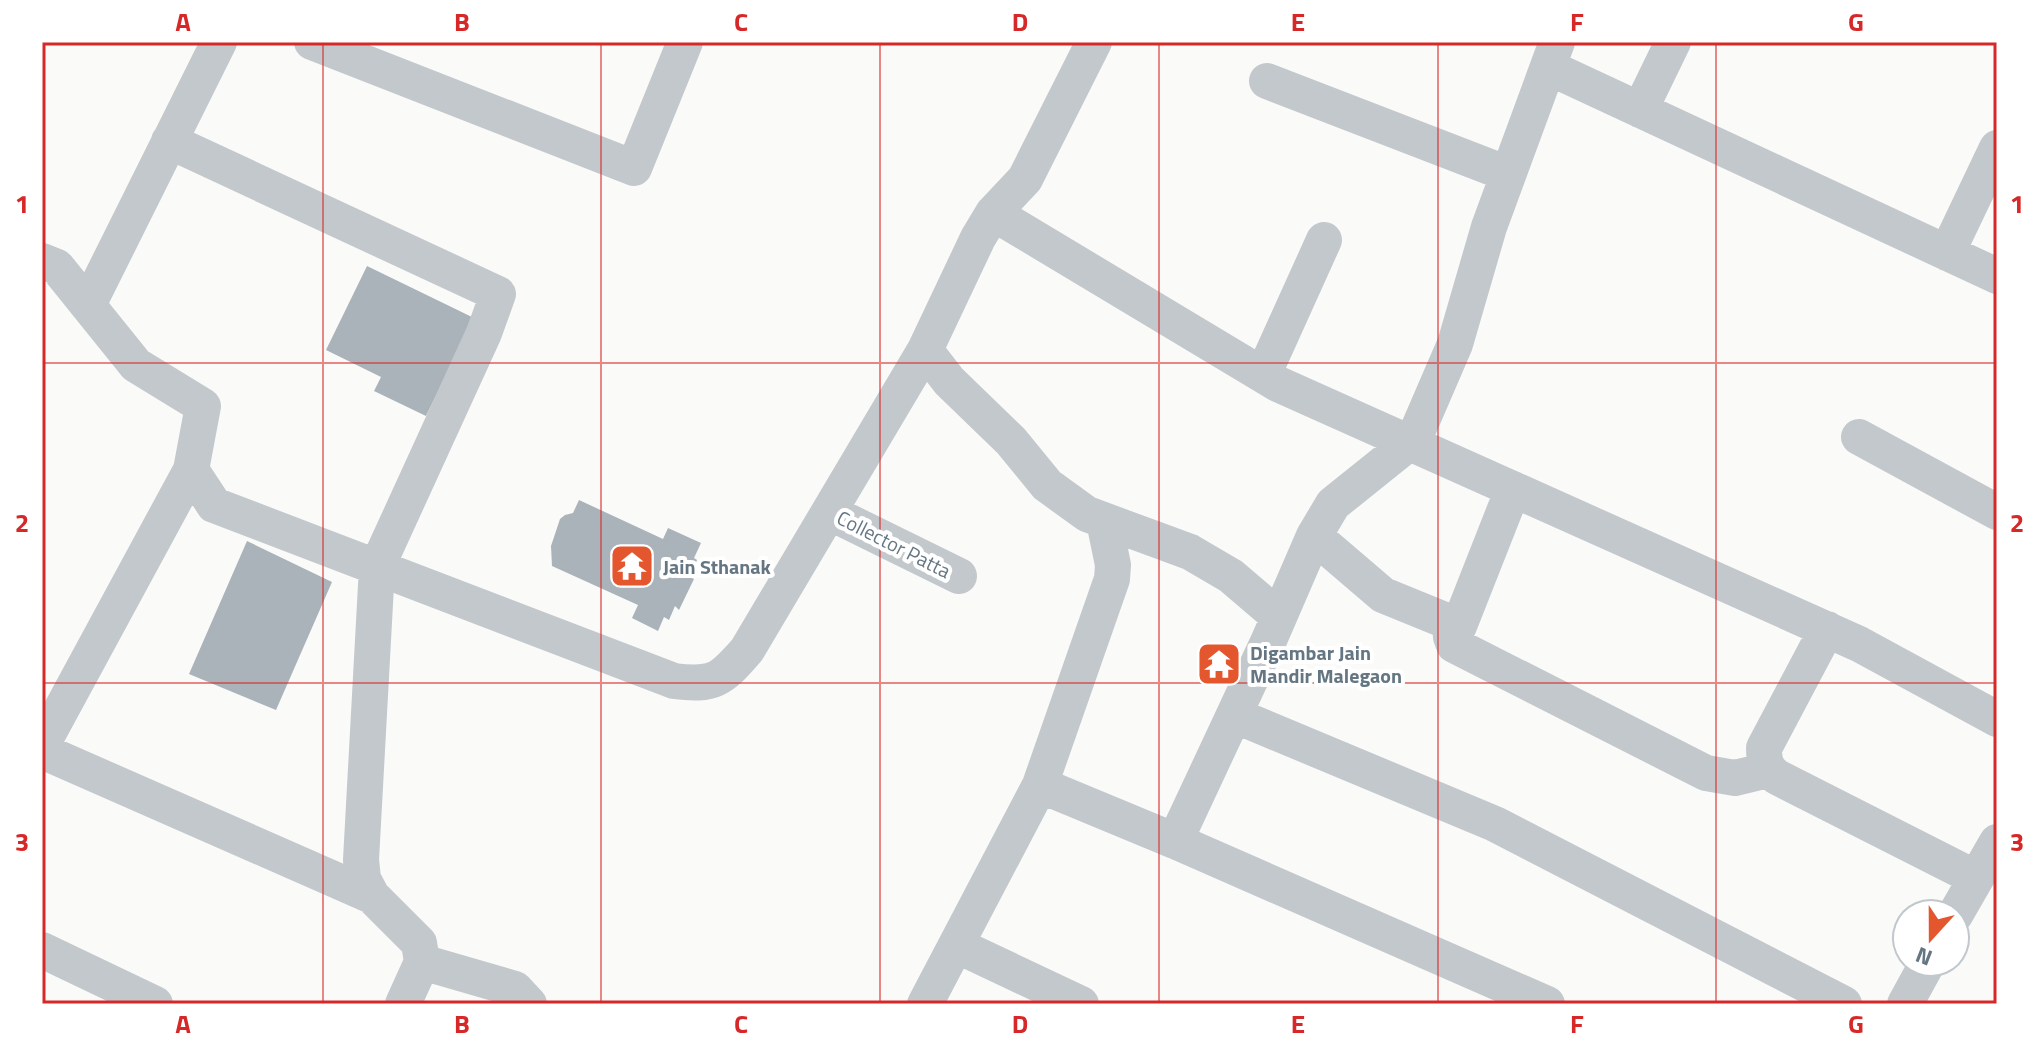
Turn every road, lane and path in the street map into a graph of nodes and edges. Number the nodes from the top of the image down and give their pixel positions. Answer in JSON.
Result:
{"nodes":[{"id":1,"x":219,"y":42,"type":"edge"},
{"id":2,"x":312,"y":42,"type":"edge"},
{"id":3,"x":685,"y":42,"type":"edge"},
{"id":4,"x":1094,"y":42,"type":"edge"},
{"id":5,"x":1673,"y":42,"type":"edge"},
{"id":6,"x":1554,"y":48,"type":"edge"},
{"id":7,"x":1267,"y":81,"type":"dead end"},
{"id":8,"x":1640,"y":110,"type":"junction"},
{"id":9,"x":169,"y":141,"type":"junction"},
{"id":10,"x":1997,"y":148,"type":"edge"},
{"id":11,"x":1508,"y":174,"type":"junction"},
{"id":12,"x":993,"y":213,"type":"junction"},
{"id":13,"x":1324,"y":240,"type":"dead end"},
{"id":14,"x":1947,"y":253,"type":"junction"},
{"id":15,"x":42,"y":261,"type":"edge"},
{"id":16,"x":1997,"y":276,"type":"edge"},
{"id":17,"x":88,"y":305,"type":"junction"},
{"id":18,"x":925,"y":350,"type":"junction"},
{"id":19,"x":1263,"y":375,"type":"junction"},
{"id":20,"x":1859,"y":437,"type":"dead end"},
{"id":21,"x":1409,"y":443,"type":"junction"},
{"id":22,"x":191,"y":470,"type":"junction"},
{"id":23,"x":1513,"y":489,"type":"junction"},
{"id":24,"x":829,"y":512,"type":"junction"},
{"id":25,"x":1997,"y":512,"type":"edge"},
{"id":26,"x":1104,"y":521,"type":"junction"},
{"id":27,"x":1314,"y":536,"type":"junction"},
{"id":28,"x":377,"y":567,"type":"junction"},
{"id":29,"x":959,"y":576,"type":"dead end"},
{"id":30,"x":1279,"y":617,"type":"junction"},
{"id":31,"x":1459,"y":626,"type":"junction"},
{"id":32,"x":1827,"y":629,"type":"junction"},
{"id":33,"x":1234,"y":715,"type":"junction"},
{"id":34,"x":1997,"y":719,"type":"edge"},
{"id":35,"x":42,"y":745,"type":"edge"},
{"id":36,"x":42,"y":751,"type":"edge"},
{"id":37,"x":1768,"y":770,"type":"junction"},
{"id":38,"x":1040,"y":785,"type":"junction"},
{"id":39,"x":1175,"y":841,"type":"junction"},
{"id":40,"x":1997,"y":842,"type":"edge"},
{"id":41,"x":1976,"y":878,"type":"junction"},
{"id":42,"x":372,"y":896,"type":"junction"},
{"id":43,"x":1965,"y":898,"type":"edge"},
{"id":44,"x":956,"y":945,"type":"junction"},
{"id":45,"x":42,"y":950,"type":"edge"},
{"id":46,"x":422,"y":962,"type":"junction"},
{"id":47,"x":1919,"y":978,"type":"edge"},
{"id":48,"x":155,"y":1004,"type":"edge"},
{"id":49,"x":403,"y":1004,"type":"edge"},
{"id":50,"x":529,"y":1004,"type":"edge"},
{"id":51,"x":925,"y":1004,"type":"edge"},
{"id":52,"x":1081,"y":1004,"type":"edge"},
{"id":53,"x":1547,"y":1004,"type":"edge"},
{"id":54,"x":1844,"y":1004,"type":"edge"},
{"id":55,"x":1905,"y":1004,"type":"edge"}],
"edges":[{"from":1,"to":9,"type":"street"},
{"from":2,"to":3,"type":"street"},
{"from":4,"to":12,"type":"street"},
{"from":5,"to":8,"type":"street"},
{"from":6,"to":8,"type":"street"},
{"from":6,"to":11,"type":"street"},
{"from":7,"to":11,"type":"street"},
{"from":8,"to":14,"type":"street"},
{"from":9,"to":17,"type":"street"},
{"from":9,"to":28,"type":"street"},
{"from":10,"to":14,"type":"street"},
{"from":11,"to":21,"type":"street"},
{"from":12,"to":18,"type":"street"},
{"from":12,"to":19,"type":"street"},
{"from":13,"to":19,"type":"street"},
{"from":14,"to":16,"type":"street"},
{"from":15,"to":17,"type":"street"},
{"from":17,"to":22,"type":"street"},
{"from":18,"to":24,"type":"street"},
{"from":18,"to":26,"type":"street"},
{"from":19,"to":21,"type":"street"},
{"from":20,"to":25,"type":"street"},
{"from":21,"to":23,"type":"street"},
{"from":21,"to":27,"type":"street"},
{"from":22,"to":28,"type":"street"},
{"from":22,"to":35,"type":"street"},
{"from":23,"to":31,"type":"street"},
{"from":23,"to":32,"type":"street"},
{"from":24,"to":28,"type":"street"},
{"from":24,"to":29,"type":"street","name":"Collector Patta"},
{"from":26,"to":30,"type":"street"},
{"from":26,"to":38,"type":"street"},
{"from":27,"to":30,"type":"street"},
{"from":27,"to":31,"type":"street"},
{"from":28,"to":42,"type":"street"},
{"from":30,"to":33,"type":"street"},
{"from":31,"to":37,"type":"street"},
{"from":32,"to":34,"type":"street"},
{"from":32,"to":37,"type":"street"},
{"from":33,"to":39,"type":"street"},
{"from":33,"to":54,"type":"street"},
{"from":36,"to":42,"type":"street"},
{"from":37,"to":41,"type":"street"},
{"from":38,"to":39,"type":"street"},
{"from":38,"to":44,"type":"street"},
{"from":39,"to":53,"type":"street"},
{"from":40,"to":41,"type":"street"},
{"from":41,"to":43,"type":"street"},
{"from":42,"to":46,"type":"street"},
{"from":44,"to":51,"type":"street"},
{"from":44,"to":52,"type":"street"},
{"from":45,"to":48,"type":"street"},
{"from":46,"to":49,"type":"street"},
{"from":46,"to":50,"type":"street"},
{"from":47,"to":55,"type":"street"}]}
